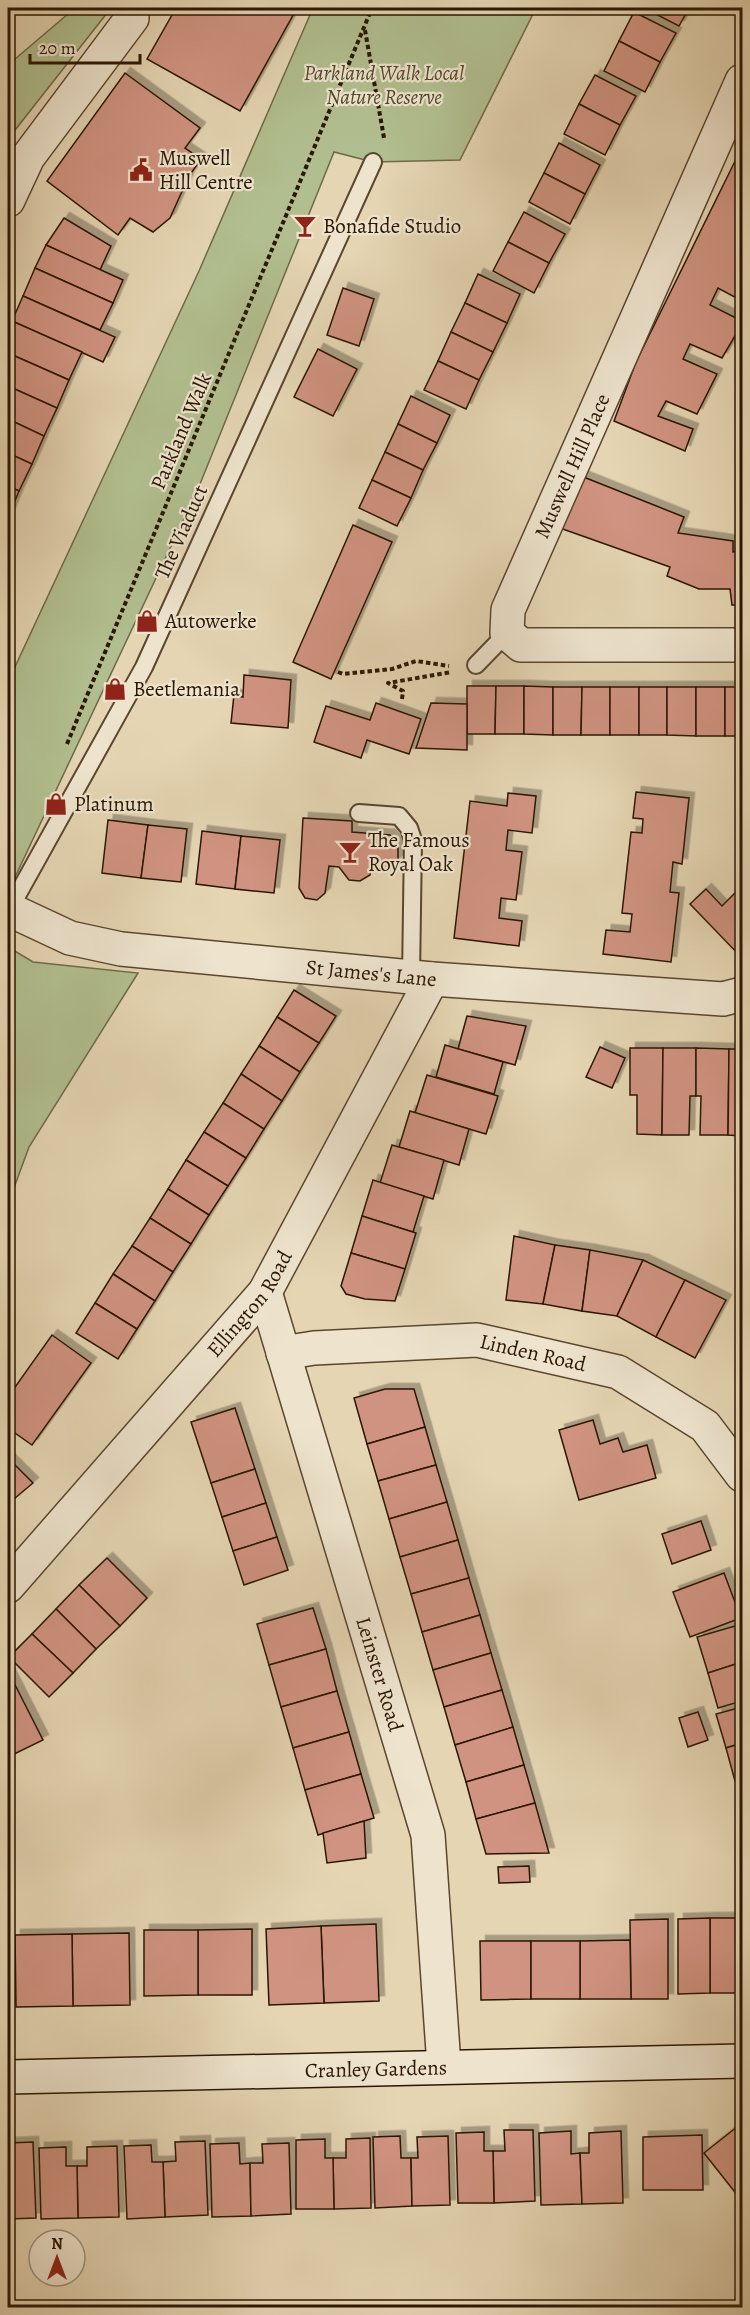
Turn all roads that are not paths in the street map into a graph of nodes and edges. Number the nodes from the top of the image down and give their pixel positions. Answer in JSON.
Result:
{"nodes":[{"id":1,"x":131,"y":8,"type":"edge"},
{"id":2,"x":742,"y":81,"type":"edge"},
{"id":3,"x":373,"y":162,"type":"road end"},
{"id":4,"x":8,"y":200,"type":"edge"},
{"id":5,"x":507,"y":633,"type":"junction"},
{"id":6,"x":742,"y":645,"type":"edge"},
{"id":7,"x":476,"y":665,"type":"road end"},
{"id":8,"x":359,"y":813,"type":"dead end"},
{"id":9,"x":8,"y":910,"type":"edge"},
{"id":10,"x":421,"y":978,"type":"junction"},
{"id":11,"x":742,"y":994,"type":"edge"},
{"id":12,"x":265,"y":1292,"type":"junction"},
{"id":13,"x":283,"y":1353,"type":"junction"},
{"id":14,"x":742,"y":1475,"type":"edge"},
{"id":15,"x":8,"y":1586,"type":"edge"},
{"id":16,"x":742,"y":2061,"type":"edge"},
{"id":17,"x":444,"y":2066,"type":"junction"},
{"id":18,"x":8,"y":2077,"type":"edge"}],
"edges":[{"from":1,"to":4,"type":"street"},
{"from":2,"to":5,"type":"street","name":"Muswell Hill Place"},
{"from":3,"to":9,"type":"lane","name":"The Viaduct"},
{"from":5,"to":6,"type":"street"},
{"from":5,"to":7,"type":"lane"},
{"from":8,"to":10,"type":"lane"},
{"from":9,"to":10,"type":"street","name":"St James's Lane"},
{"from":10,"to":11,"type":"street","name":"St James's Lane"},
{"from":10,"to":12,"type":"street","name":"Ellington Road"},
{"from":12,"to":13,"type":"street","name":"Leinster Road"},
{"from":12,"to":15,"type":"street","name":"Ellington Road"},
{"from":13,"to":14,"type":"street","name":"Linden Road"},
{"from":13,"to":17,"type":"street","name":"Leinster Road"},
{"from":16,"to":17,"type":"street","name":"Cranley Gardens"},
{"from":17,"to":18,"type":"street","name":"Cranley Gardens"}]}
